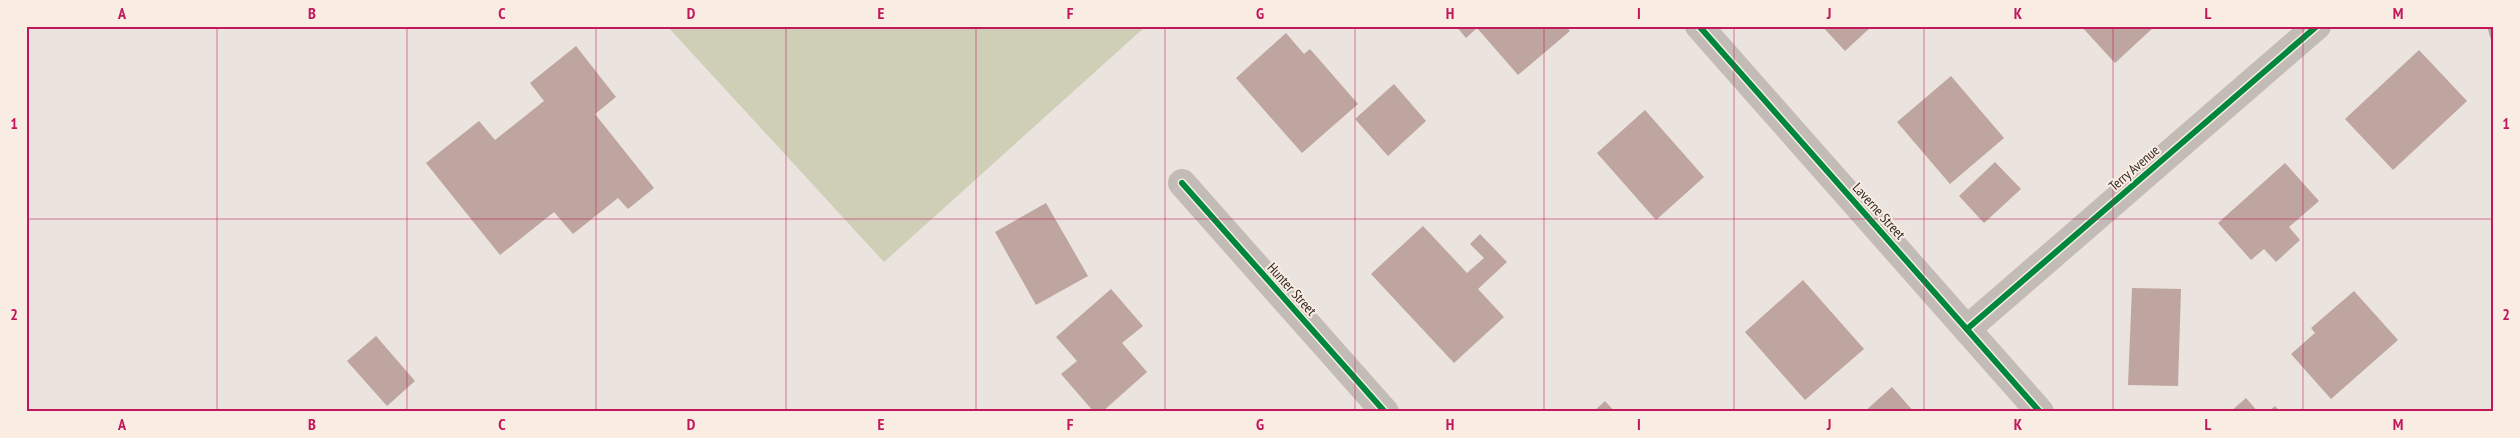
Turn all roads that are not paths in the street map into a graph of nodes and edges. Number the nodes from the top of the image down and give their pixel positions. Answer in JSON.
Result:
{"nodes":[{"id":1,"x":1699,"y":26,"type":"edge"},
{"id":2,"x":2317,"y":26,"type":"edge"},
{"id":3,"x":1182,"y":183,"type":"dead end"},
{"id":4,"x":1967,"y":329,"type":"junction"},
{"id":5,"x":1385,"y":412,"type":"edge"},
{"id":6,"x":2040,"y":412,"type":"edge"}],
"edges":[{"from":1,"to":4,"type":"street","name":"Laverne Street"},
{"from":2,"to":4,"type":"street","name":"Terry Avenue"},
{"from":3,"to":5,"type":"street","name":"Hunter Street"},
{"from":4,"to":6,"type":"street","name":"Laverne Street"}]}
